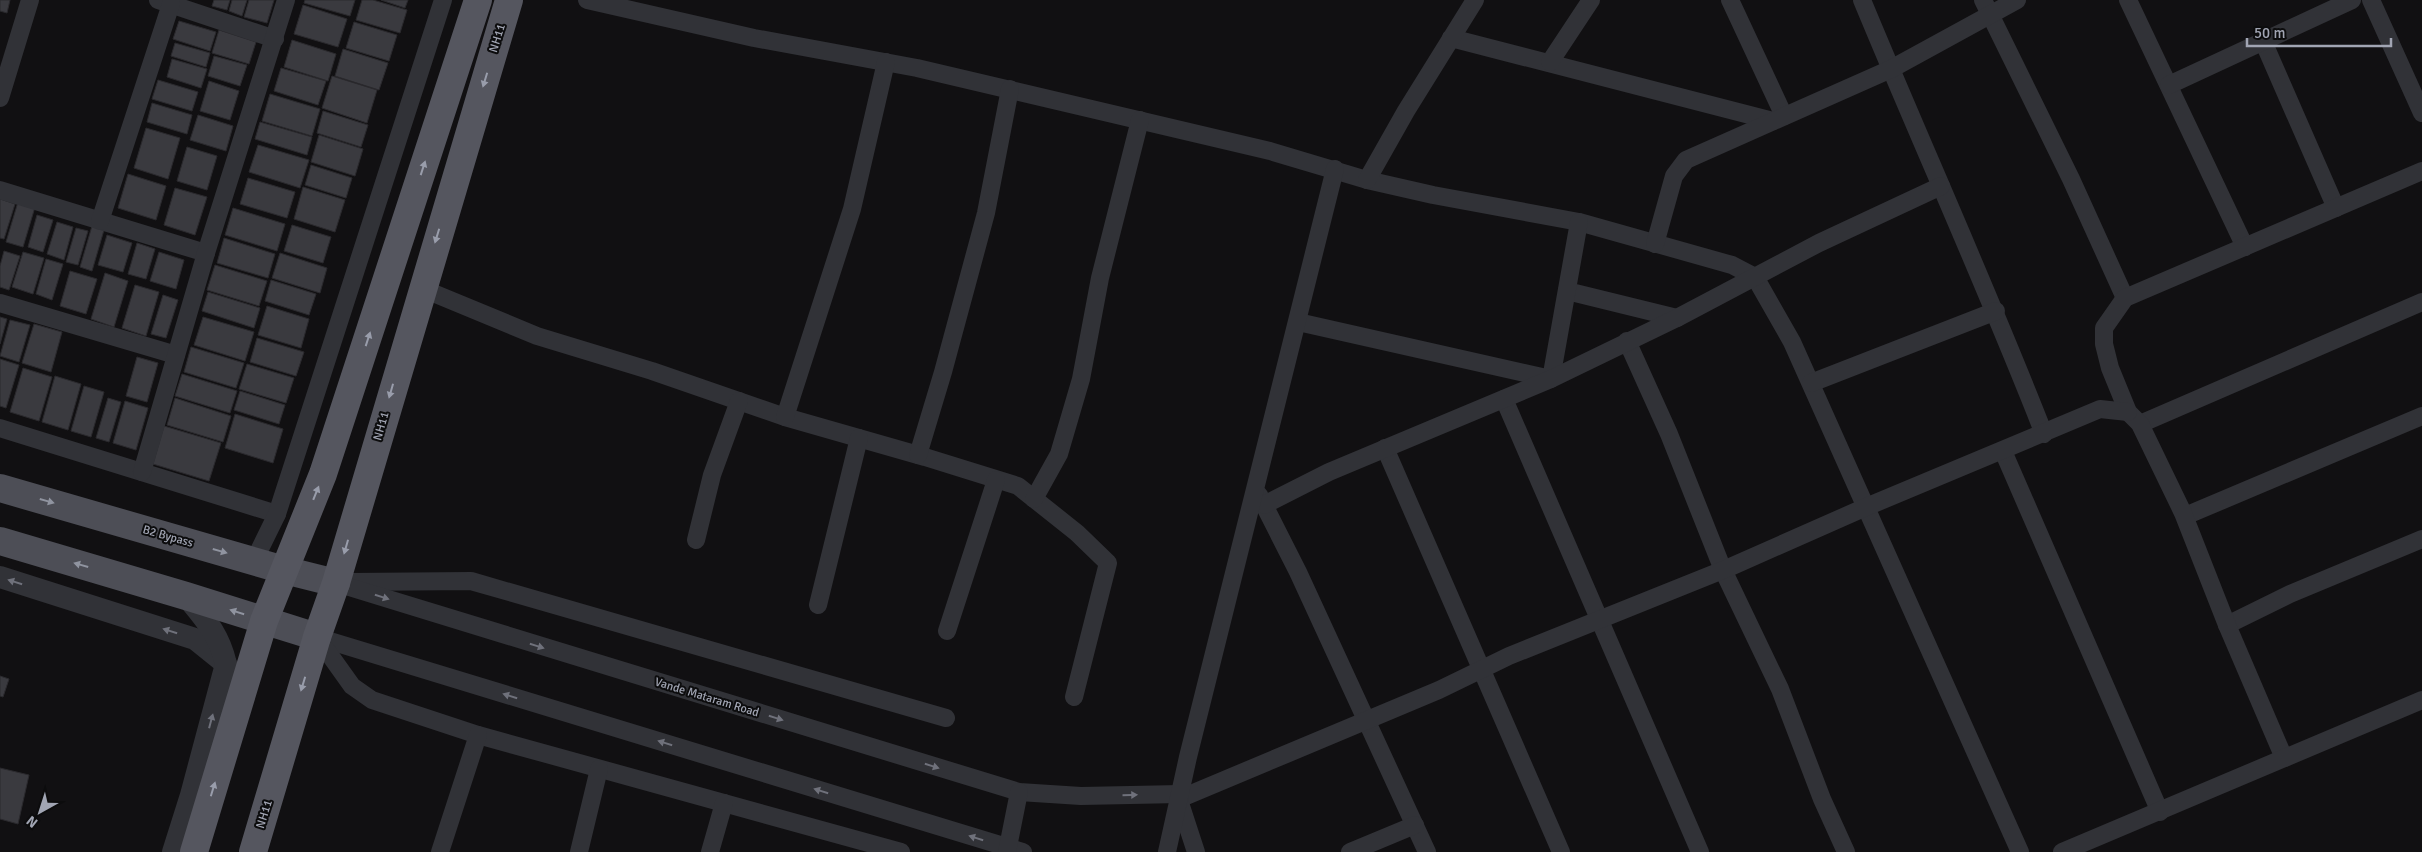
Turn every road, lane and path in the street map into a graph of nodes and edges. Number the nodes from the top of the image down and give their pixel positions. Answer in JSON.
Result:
{"nodes":[{"id":1,"x":30,"y":0,"type":"edge"},
{"id":2,"x":286,"y":0,"type":"edge"},
{"id":3,"x":443,"y":0,"type":"edge"},
{"id":4,"x":478,"y":0,"type":"edge"},
{"id":5,"x":509,"y":0,"type":"edge"},
{"id":6,"x":587,"y":0,"type":"edge"},
{"id":7,"x":1475,"y":0,"type":"edge"},
{"id":8,"x":1591,"y":0,"type":"edge"},
{"id":9,"x":1730,"y":0,"type":"edge"},
{"id":10,"x":1862,"y":0,"type":"edge"},
{"id":11,"x":2018,"y":0,"type":"edge"},
{"id":12,"x":2128,"y":0,"type":"edge"},
{"id":13,"x":2352,"y":0,"type":"edge"},
{"id":14,"x":2372,"y":0,"type":"edge"},
{"id":15,"x":164,"y":2,"type":"edge"},
{"id":16,"x":1986,"y":7,"type":"edge"},
{"id":17,"x":1451,"y":38,"type":"junction"},
{"id":18,"x":275,"y":39,"type":"junction"},
{"id":19,"x":2263,"y":41,"type":"junction"},
{"id":20,"x":886,"y":62,"type":"junction"},
{"id":21,"x":1550,"y":62,"type":"junction"},
{"id":22,"x":1891,"y":69,"type":"junction"},
{"id":23,"x":2169,"y":84,"type":"junction"},
{"id":24,"x":1010,"y":90,"type":"junction"},
{"id":25,"x":0,"y":98,"type":"edge"},
{"id":26,"x":2420,"y":103,"type":"edge"},
{"id":27,"x":1778,"y":118,"type":"junction"},
{"id":28,"x":1140,"y":120,"type":"junction"},
{"id":29,"x":1335,"y":169,"type":"junction"},
{"id":30,"x":2422,"y":170,"type":"edge"},
{"id":31,"x":1367,"y":180,"type":"junction"},
{"id":32,"x":1940,"y":186,"type":"junction"},
{"id":33,"x":0,"y":190,"type":"edge"},
{"id":34,"x":2336,"y":208,"type":"junction"},
{"id":35,"x":100,"y":221,"type":"junction"},
{"id":36,"x":1579,"y":222,"type":"junction"},
{"id":37,"x":1655,"y":244,"type":"junction"},
{"id":38,"x":2245,"y":247,"type":"junction"},
{"id":39,"x":206,"y":253,"type":"junction"},
{"id":40,"x":1755,"y":277,"type":"junction"},
{"id":41,"x":421,"y":288,"type":"junction"},
{"id":42,"x":1567,"y":291,"type":"junction"},
{"id":43,"x":2125,"y":298,"type":"junction"},
{"id":44,"x":2422,"y":302,"type":"edge"},
{"id":45,"x":0,"y":303,"type":"edge"},
{"id":46,"x":1996,"y":311,"type":"junction"},
{"id":47,"x":1677,"y":318,"type":"junction"},
{"id":48,"x":1298,"y":322,"type":"junction"},
{"id":49,"x":1627,"y":341,"type":"junction"},
{"id":50,"x":176,"y":355,"type":"junction"},
{"id":51,"x":1551,"y":379,"type":"junction"},
{"id":52,"x":1811,"y":383,"type":"junction"},
{"id":53,"x":1504,"y":399,"type":"junction"},
{"id":54,"x":739,"y":401,"type":"junction"},
{"id":55,"x":785,"y":416,"type":"junction"},
{"id":56,"x":2422,"y":416,"type":"edge"},
{"id":57,"x":2134,"y":418,"type":"junction"},
{"id":58,"x":0,"y":428,"type":"edge"},
{"id":59,"x":2044,"y":434,"type":"junction"},
{"id":60,"x":859,"y":438,"type":"junction"},
{"id":61,"x":1385,"y":448,"type":"junction"},
{"id":62,"x":2003,"y":451,"type":"junction"},
{"id":63,"x":918,"y":455,"type":"junction"},
{"id":64,"x":142,"y":472,"type":"junction"},
{"id":65,"x":996,"y":480,"type":"junction"},
{"id":66,"x":1255,"y":487,"type":"junction"},
{"id":67,"x":0,"y":488,"type":"edge"},
{"id":68,"x":1034,"y":499,"type":"junction"},
{"id":69,"x":1264,"y":505,"type":"junction"},
{"id":70,"x":1866,"y":507,"type":"junction"},
{"id":71,"x":277,"y":514,"type":"junction"},
{"id":72,"x":2185,"y":516,"type":"junction"},
{"id":73,"x":2422,"y":539,"type":"edge"},
{"id":74,"x":696,"y":540,"type":"dead end"},
{"id":75,"x":0,"y":541,"type":"edge"},
{"id":76,"x":254,"y":561,"type":"junction"},
{"id":77,"x":284,"y":570,"type":"junction"},
{"id":78,"x":1723,"y":570,"type":"junction"},
{"id":79,"x":0,"y":577,"type":"edge"},
{"id":80,"x":336,"y":583,"type":"junction"},
{"id":81,"x":186,"y":596,"type":"junction"},
{"id":82,"x":818,"y":605,"type":"dead end"},
{"id":83,"x":264,"y":621,"type":"junction"},
{"id":84,"x":1599,"y":621,"type":"junction"},
{"id":85,"x":2227,"y":626,"type":"junction"},
{"id":86,"x":947,"y":632,"type":"dead end"},
{"id":87,"x":317,"y":637,"type":"junction"},
{"id":88,"x":226,"y":664,"type":"junction"},
{"id":89,"x":1481,"y":669,"type":"junction"},
{"id":90,"x":1074,"y":697,"type":"dead end"},
{"id":91,"x":2422,"y":700,"type":"edge"},
{"id":92,"x":946,"y":718,"type":"dead end"},
{"id":93,"x":1366,"y":721,"type":"junction"},
{"id":94,"x":478,"y":735,"type":"junction"},
{"id":95,"x":2284,"y":758,"type":"junction"},
{"id":96,"x":599,"y":769,"type":"junction"},
{"id":97,"x":1019,"y":792,"type":"junction"},
{"id":98,"x":191,"y":796,"type":"junction"},
{"id":99,"x":1179,"y":797,"type":"junction"},
{"id":100,"x":724,"y":803,"type":"junction"},
{"id":101,"x":2160,"y":812,"type":"junction"},
{"id":102,"x":1415,"y":825,"type":"junction"},
{"id":103,"x":198,"y":841,"type":"edge"},
{"id":104,"x":1013,"y":851,"type":"edge"},
{"id":105,"x":173,"y":852,"type":"edge"},
{"id":106,"x":253,"y":852,"type":"edge"},
{"id":107,"x":440,"y":852,"type":"edge"},
{"id":108,"x":579,"y":852,"type":"edge"},
{"id":109,"x":710,"y":852,"type":"edge"},
{"id":110,"x":902,"y":852,"type":"edge"},
{"id":111,"x":1167,"y":852,"type":"edge"},
{"id":112,"x":1196,"y":852,"type":"edge"},
{"id":113,"x":1350,"y":852,"type":"edge"},
{"id":114,"x":1427,"y":852,"type":"edge"},
{"id":115,"x":1561,"y":852,"type":"edge"},
{"id":116,"x":1700,"y":852,"type":"edge"},
{"id":117,"x":1846,"y":852,"type":"edge"},
{"id":118,"x":2020,"y":852,"type":"edge"},
{"id":119,"x":2062,"y":852,"type":"edge"}],
"edges":[{"from":1,"to":25,"type":"street"},
{"from":2,"to":18,"type":"street"},
{"from":3,"to":71,"type":"street"},
{"from":77,"to":4,"type":"highway","one_way":true},
{"from":5,"to":41,"type":"highway","name":"NH11","one_way":true},
{"from":6,"to":20,"type":"street"},
{"from":7,"to":17,"type":"street"},
{"from":8,"to":21,"type":"street"},
{"from":9,"to":27,"type":"street"},
{"from":10,"to":22,"type":"street"},
{"from":11,"to":16,"type":"street"},
{"from":12,"to":23,"type":"street"},
{"from":13,"to":19,"type":"street"},
{"from":14,"to":26,"type":"street"},
{"from":15,"to":18,"type":"street"},
{"from":15,"to":35,"type":"street"},
{"from":16,"to":22,"type":"street"},
{"from":16,"to":43,"type":"street"},
{"from":17,"to":21,"type":"street"},
{"from":17,"to":31,"type":"street"},
{"from":18,"to":39,"type":"street"},
{"from":19,"to":23,"type":"street"},
{"from":19,"to":34,"type":"street"},
{"from":20,"to":24,"type":"street"},
{"from":20,"to":55,"type":"street"},
{"from":21,"to":27,"type":"street"},
{"from":22,"to":27,"type":"street"},
{"from":22,"to":32,"type":"street"},
{"from":23,"to":38,"type":"street"},
{"from":24,"to":28,"type":"street"},
{"from":24,"to":63,"type":"street"},
{"from":27,"to":37,"type":"street"},
{"from":28,"to":29,"type":"street"},
{"from":28,"to":68,"type":"street"},
{"from":29,"to":31,"type":"street"},
{"from":29,"to":48,"type":"street"},
{"from":30,"to":34,"type":"street"},
{"from":31,"to":36,"type":"street"},
{"from":32,"to":40,"type":"street"},
{"from":32,"to":46,"type":"street"},
{"from":33,"to":35,"type":"street"},
{"from":34,"to":38,"type":"street"},
{"from":35,"to":39,"type":"street"},
{"from":36,"to":37,"type":"street"},
{"from":36,"to":42,"type":"street"},
{"from":37,"to":40,"type":"street"},
{"from":38,"to":43,"type":"street"},
{"from":39,"to":50,"type":"street"},
{"from":40,"to":47,"type":"street"},
{"from":40,"to":52,"type":"street"},
{"from":41,"to":54,"type":"street"},
{"from":41,"to":80,"type":"highway","name":"NH11","one_way":true},
{"from":42,"to":47,"type":"street"},
{"from":42,"to":51,"type":"street"},
{"from":43,"to":57,"type":"street"},
{"from":44,"to":57,"type":"street"},
{"from":45,"to":50,"type":"street"},
{"from":46,"to":52,"type":"street"},
{"from":46,"to":59,"type":"street"},
{"from":47,"to":49,"type":"street"},
{"from":48,"to":51,"type":"street"},
{"from":48,"to":66,"type":"street"},
{"from":49,"to":51,"type":"street"},
{"from":49,"to":78,"type":"street"},
{"from":50,"to":64,"type":"street"},
{"from":51,"to":53,"type":"street"},
{"from":52,"to":70,"type":"street"},
{"from":53,"to":61,"type":"street"},
{"from":53,"to":84,"type":"street"},
{"from":54,"to":55,"type":"street"},
{"from":54,"to":74,"type":"street"},
{"from":55,"to":60,"type":"street"},
{"from":56,"to":72,"type":"street"},
{"from":57,"to":59,"type":"street"},
{"from":57,"to":72,"type":"street"},
{"from":58,"to":64,"type":"street"},
{"from":59,"to":62,"type":"street"},
{"from":60,"to":63,"type":"street"},
{"from":60,"to":82,"type":"street"},
{"from":61,"to":69,"type":"street"},
{"from":61,"to":89,"type":"street"},
{"from":62,"to":70,"type":"street"},
{"from":62,"to":101,"type":"street"},
{"from":63,"to":65,"type":"street"},
{"from":64,"to":71,"type":"street"},
{"from":65,"to":68,"type":"street"},
{"from":65,"to":86,"type":"street"},
{"from":66,"to":69,"type":"street"},
{"from":66,"to":99,"type":"street"},
{"from":67,"to":76,"type":"main road","name":"B2 Bypass","one_way":true},
{"from":68,"to":90,"type":"street"},
{"from":69,"to":93,"type":"street"},
{"from":70,"to":78,"type":"street"},
{"from":70,"to":118,"type":"street"},
{"from":71,"to":76,"type":"street"},
{"from":72,"to":85,"type":"street"},
{"from":73,"to":85,"type":"street"},
{"from":81,"to":75,"type":"main road","one_way":true},
{"from":76,"to":77,"type":"main road","name":"B2 Bypass"},
{"from":77,"to":80,"type":"main road","name":"B2 Bypass"},
{"from":77,"to":83,"type":"highway"},
{"from":78,"to":84,"type":"street"},
{"from":78,"to":117,"type":"street"},
{"from":88,"to":79,"type":"street","one_way":true},
{"from":80,"to":87,"type":"highway","name":"NH11"},
{"from":80,"to":92,"type":"street"},
{"from":80,"to":97,"type":"street","name":"Vande Mataram Road","one_way":true},
{"from":83,"to":81,"type":"main road","one_way":true},
{"from":81,"to":88,"type":"street"},
{"from":83,"to":87,"type":"main road"},
{"from":103,"to":83,"type":"highway","one_way":true},
{"from":84,"to":89,"type":"street"},
{"from":84,"to":116,"type":"street"},
{"from":85,"to":95,"type":"street"},
{"from":87,"to":94,"type":"street"},
{"from":104,"to":87,"type":"street","one_way":true},
{"from":87,"to":106,"type":"highway","name":"NH11","one_way":true},
{"from":98,"to":88,"type":"street","one_way":true},
{"from":89,"to":93,"type":"street"},
{"from":89,"to":115,"type":"street"},
{"from":91,"to":95,"type":"street"},
{"from":93,"to":99,"type":"street"},
{"from":93,"to":102,"type":"street"},
{"from":94,"to":96,"type":"street"},
{"from":94,"to":107,"type":"street"},
{"from":95,"to":101,"type":"street"},
{"from":96,"to":100,"type":"street"},
{"from":96,"to":108,"type":"street"},
{"from":97,"to":99,"type":"street","name":"Vande Mataram Road","one_way":true},
{"from":97,"to":104,"type":"street"},
{"from":98,"to":103,"type":"highway"},
{"from":98,"to":105,"type":"street"},
{"from":99,"to":111,"type":"street"},
{"from":99,"to":112,"type":"street"},
{"from":100,"to":109,"type":"street"},
{"from":100,"to":110,"type":"street"},
{"from":101,"to":119,"type":"street"},
{"from":102,"to":113,"type":"street"},
{"from":102,"to":114,"type":"street"}]}
